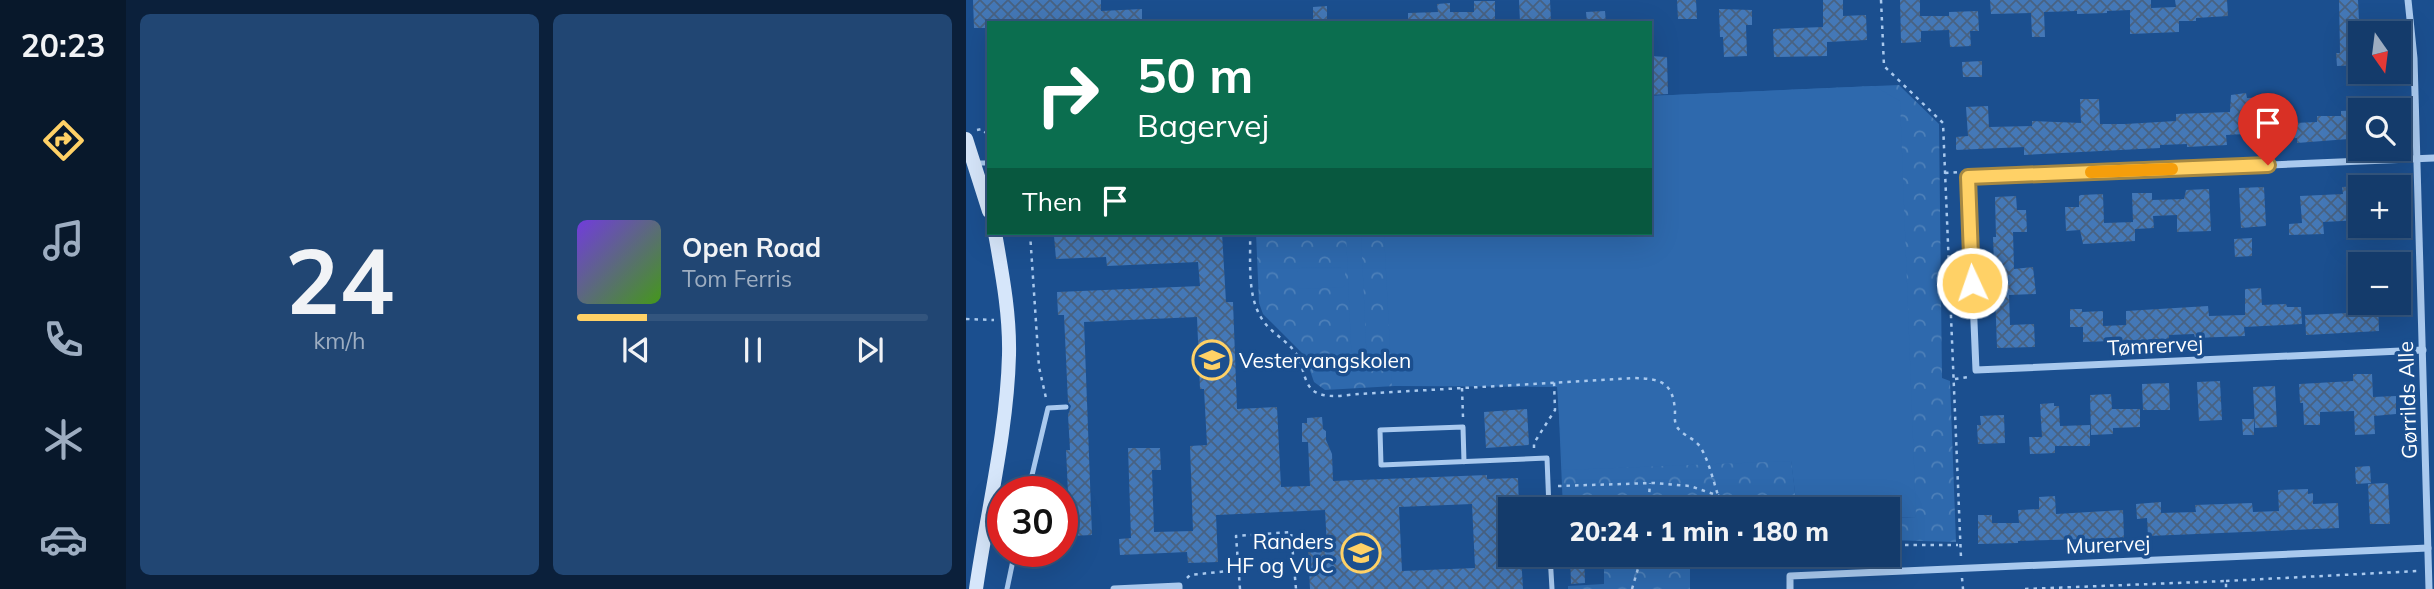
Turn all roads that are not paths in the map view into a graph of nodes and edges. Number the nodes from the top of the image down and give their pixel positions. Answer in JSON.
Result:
{"nodes":[{"id":1,"x":2408,"y":0,"type":"edge"},
{"id":2,"x":966,"y":139,"type":"edge"},
{"id":3,"x":2434,"y":158,"type":"edge"},
{"id":4,"x":2416,"y":159,"type":"junction"},
{"id":5,"x":981,"y":163,"type":"edge"},
{"id":6,"x":987,"y":199,"type":"edge"},
{"id":7,"x":995,"y":235,"type":"edge"},
{"id":8,"x":2423,"y":351,"type":"junction"},
{"id":9,"x":1066,"y":407,"type":"dead end"},
{"id":10,"x":2425,"y":416,"type":"junction"},
{"id":11,"x":2434,"y":416,"type":"edge"},
{"id":12,"x":1464,"y":462,"type":"junction"},
{"id":13,"x":1032,"y":476,"type":"edge"},
{"id":14,"x":1548,"y":497,"type":"edge"},
{"id":15,"x":2428,"y":548,"type":"junction"},
{"id":16,"x":1012,"y":567,"type":"edge"},
{"id":17,"x":1551,"y":567,"type":"edge"},
{"id":18,"x":1179,"y":587,"type":"edge"},
{"id":19,"x":978,"y":589,"type":"edge"},
{"id":20,"x":1007,"y":589,"type":"edge"},
{"id":21,"x":1114,"y":589,"type":"edge"},
{"id":22,"x":1552,"y":589,"type":"edge"},
{"id":23,"x":1790,"y":589,"type":"edge"},
{"id":24,"x":2429,"y":589,"type":"edge"}],
"edges":[{"from":1,"to":4,"type":"street","name":"Gørrilds Alle"},
{"from":2,"to":5,"type":"main road"},
{"from":3,"to":4,"type":"street"},
{"from":4,"to":8,"type":"street","name":"Gørrilds Alle"},
{"from":4,"to":8,"type":"street","name":"Tømrervej"},
{"from":5,"to":6,"type":"main road"},
{"from":7,"to":19,"type":"main road"},
{"from":8,"to":10,"type":"street","name":"Gørrilds Alle"},
{"from":9,"to":13,"type":"lane"},
{"from":10,"to":11,"type":"street"},
{"from":10,"to":15,"type":"street","name":"Gørrilds Alle"},
{"from":12,"to":12,"type":"lane"},
{"from":12,"to":14,"type":"lane"},
{"from":15,"to":23,"type":"street","name":"Murervej"},
{"from":15,"to":24,"type":"street","name":"Gørrilds Alle"},
{"from":16,"to":20,"type":"lane"},
{"from":17,"to":22,"type":"lane"},
{"from":18,"to":21,"type":"street"}]}
